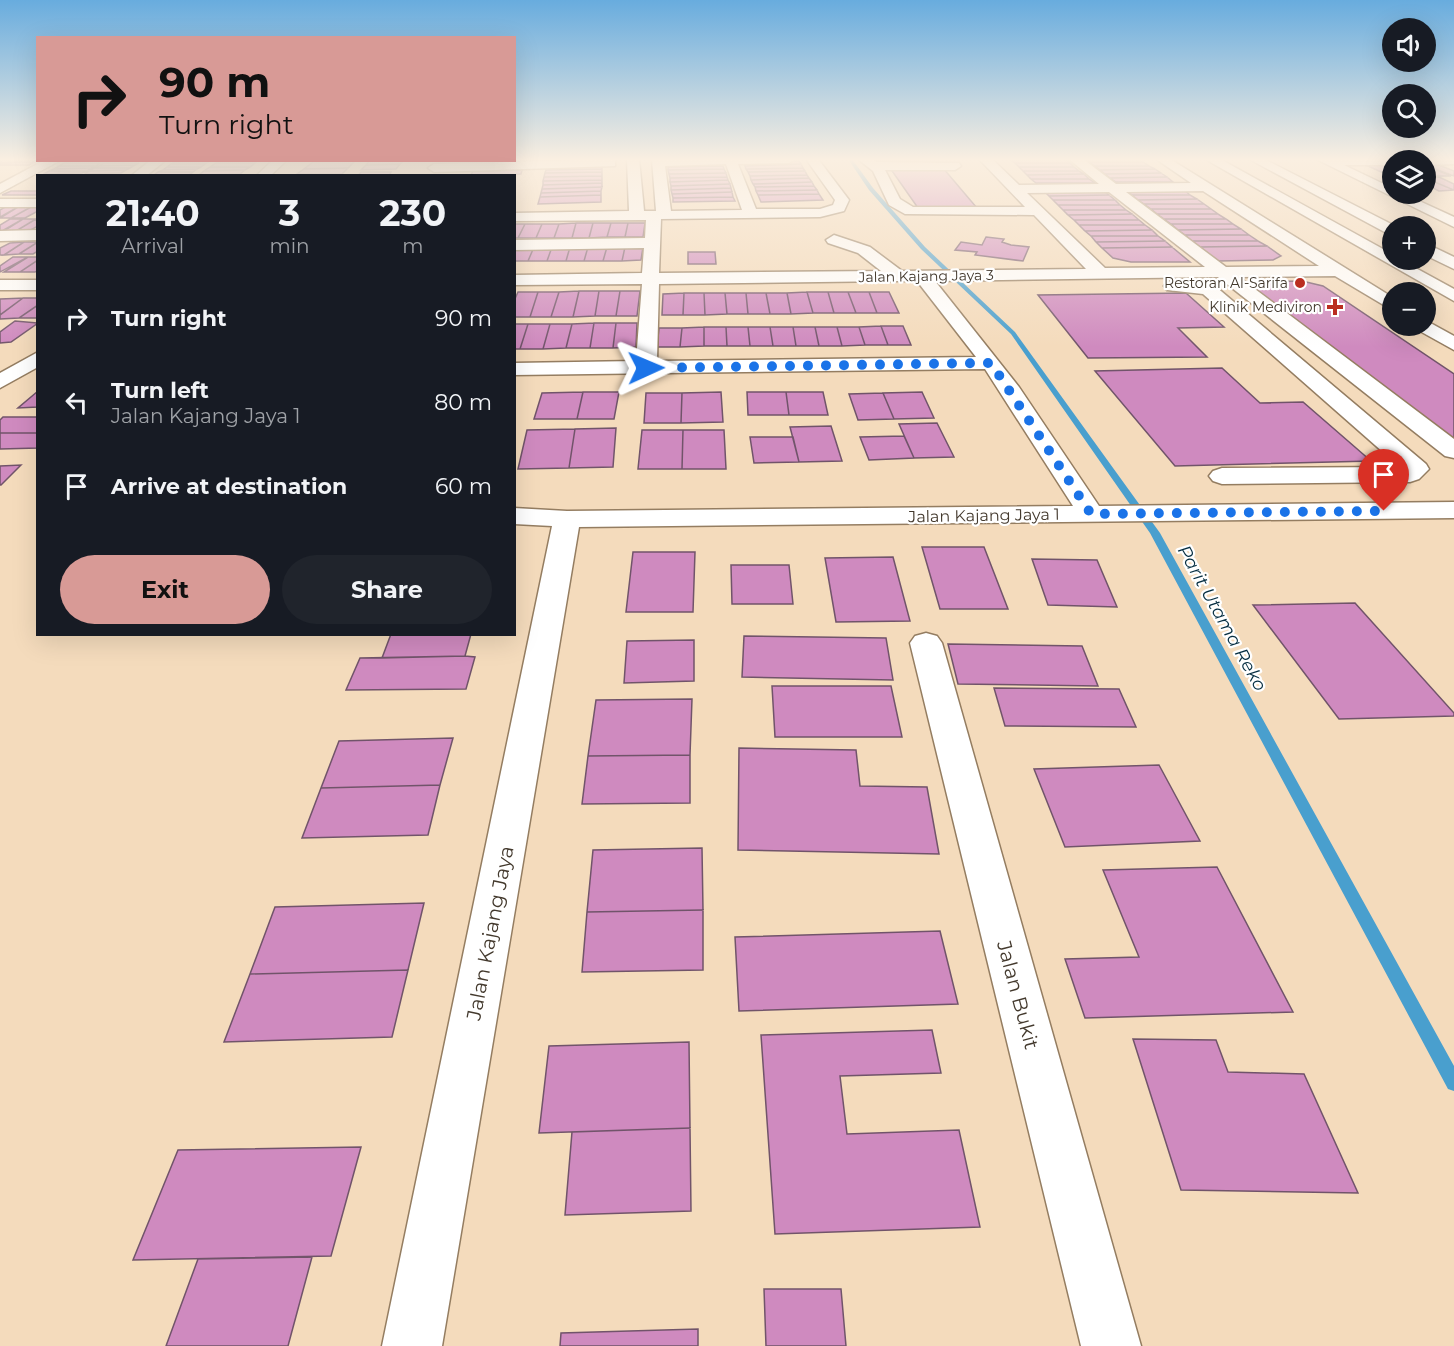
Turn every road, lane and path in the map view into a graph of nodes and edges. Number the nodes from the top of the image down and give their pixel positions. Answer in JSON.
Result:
{"nodes":[{"id":1,"x":652,"y":222,"type":"edge"},
{"id":2,"x":1049,"y":222,"type":"edge"},
{"id":3,"x":1156,"y":222,"type":"edge"},
{"id":4,"x":1260,"y":222,"type":"edge"},
{"id":5,"x":1321,"y":222,"type":"edge"},
{"id":6,"x":36,"y":235,"type":"edge"},
{"id":7,"x":0,"y":236,"type":"edge"},
{"id":8,"x":834,"y":240,"type":"dead end"},
{"id":9,"x":653,"y":243,"type":"junction"},
{"id":10,"x":516,"y":245,"type":"edge"},
{"id":11,"x":1338,"y":271,"type":"junction"},
{"id":12,"x":1220,"y":272,"type":"junction"},
{"id":13,"x":1101,"y":274,"type":"junction"},
{"id":14,"x":1029,"y":275,"type":"junction"},
{"id":15,"x":917,"y":276,"type":"junction"},
{"id":16,"x":651,"y":278,"type":"junction"},
{"id":17,"x":516,"y":280,"type":"edge"},
{"id":18,"x":0,"y":285,"type":"edge"},
{"id":19,"x":36,"y":285,"type":"edge"},
{"id":20,"x":1454,"y":296,"type":"edge"},
{"id":21,"x":1382,"y":299,"type":"edge"},
{"id":22,"x":1436,"y":333,"type":"edge"},
{"id":23,"x":1454,"y":344,"type":"edge"},
{"id":24,"x":33,"y":361,"type":"edge"},
{"id":25,"x":0,"y":363,"type":"edge"},
{"id":26,"x":991,"y":363,"type":"junction"},
{"id":27,"x":646,"y":368,"type":"junction"},
{"id":28,"x":516,"y":369,"type":"edge"},
{"id":29,"x":0,"y":382,"type":"edge"},
{"id":30,"x":1454,"y":451,"type":"edge"},
{"id":31,"x":1222,"y":476,"type":"dead end"},
{"id":32,"x":1454,"y":510,"type":"edge"},
{"id":33,"x":1098,"y":514,"type":"junction"},
{"id":34,"x":516,"y":516,"type":"edge"},
{"id":35,"x":567,"y":519,"type":"junction"},
{"id":36,"x":926,"y":643,"type":"dead end"},
{"id":37,"x":412,"y":1346,"type":"edge"},
{"id":38,"x":1111,"y":1346,"type":"edge"}],
"edges":[{"from":1,"to":9,"type":"main road"},
{"from":2,"to":13,"type":"main road"},
{"from":3,"to":12,"type":"main road"},
{"from":4,"to":11,"type":"main road"},
{"from":5,"to":20,"type":"main road"},
{"from":6,"to":7,"type":"main road"},
{"from":8,"to":15,"type":"main road"},
{"from":9,"to":10,"type":"main road"},
{"from":9,"to":16,"type":"main road"},
{"from":11,"to":12,"type":"main road","name":"Jalan Kajang Jaya 3"},
{"from":11,"to":21,"type":"main road"},
{"from":12,"to":13,"type":"main road","name":"Jalan Kajang Jaya 3"},
{"from":12,"to":30,"type":"main road"},
{"from":13,"to":14,"type":"main road","name":"Jalan Kajang Jaya 3"},
{"from":14,"to":15,"type":"main road","name":"Jalan Kajang Jaya 3"},
{"from":14,"to":31,"type":"main road"},
{"from":15,"to":16,"type":"main road","name":"Jalan Kajang Jaya 3"},
{"from":15,"to":26,"type":"main road"},
{"from":16,"to":17,"type":"main road","name":"Jalan Kajang Jaya 3"},
{"from":16,"to":27,"type":"main road"},
{"from":18,"to":19,"type":"main road"},
{"from":22,"to":23,"type":"main road"},
{"from":24,"to":25,"type":"main road"},
{"from":24,"to":29,"type":"main road"},
{"from":26,"to":27,"type":"main road"},
{"from":26,"to":33,"type":"main road"},
{"from":27,"to":28,"type":"main road"},
{"from":32,"to":33,"type":"main road","name":"Jalan Kajang Jaya 1"},
{"from":33,"to":35,"type":"main road","name":"Jalan Kajang Jaya 1"},
{"from":34,"to":35,"type":"main road","name":"Jalan Kajang Jaya 1"},
{"from":35,"to":37,"type":"main road","name":"Jalan Kajang Jaya"},
{"from":36,"to":38,"type":"main road","name":"Jalan Bukit"}]}
